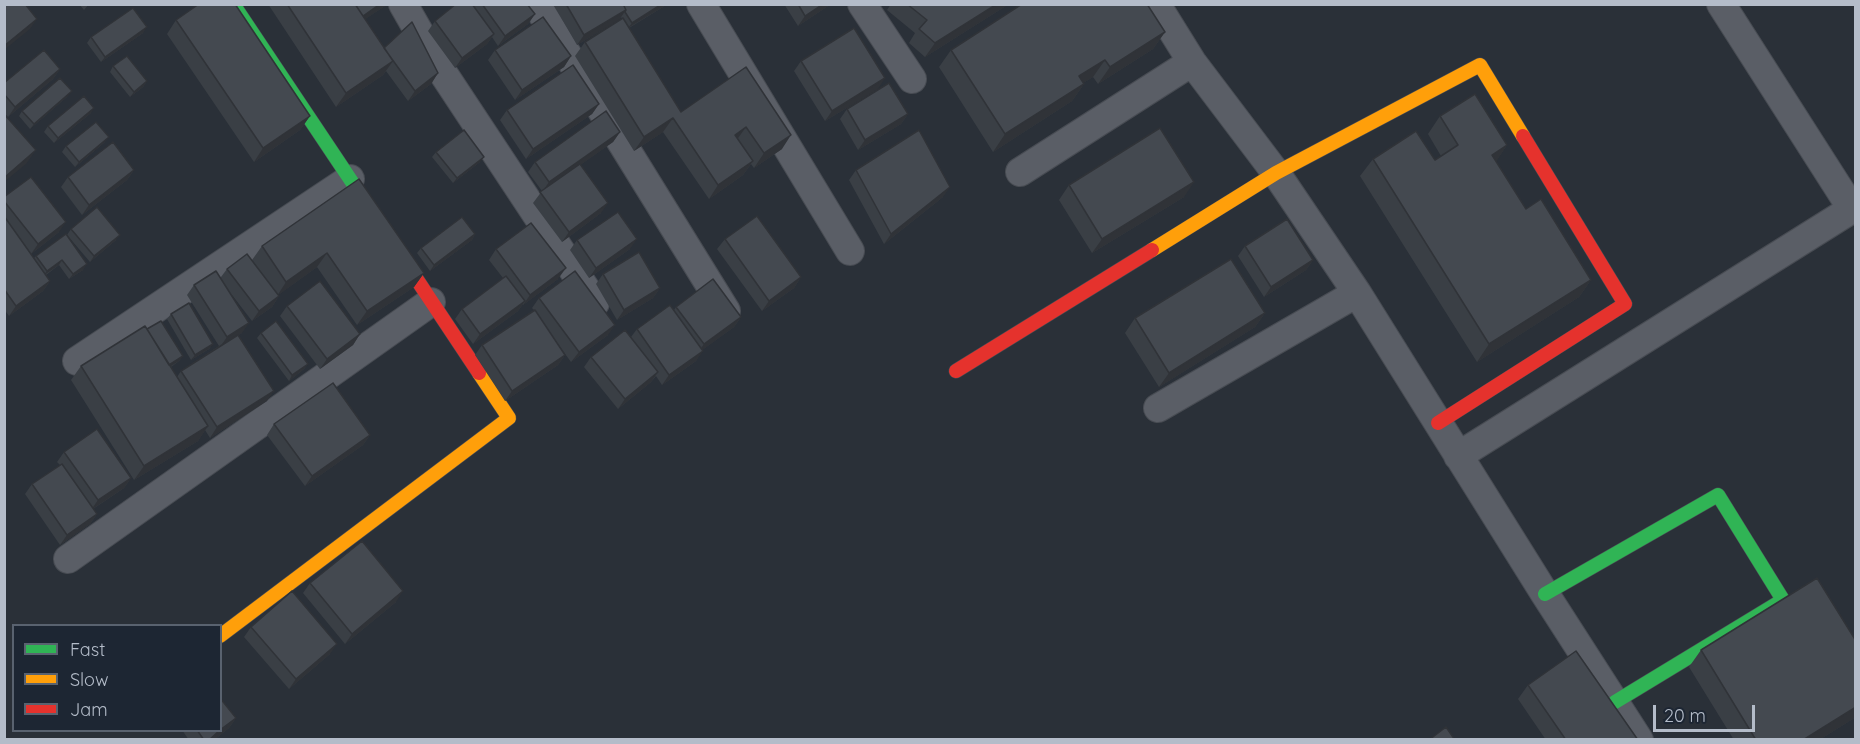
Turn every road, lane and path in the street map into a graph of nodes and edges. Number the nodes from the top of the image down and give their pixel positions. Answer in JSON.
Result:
{"nodes":[{"id":1,"x":233,"y":4,"type":"edge"},
{"id":2,"x":403,"y":4,"type":"edge"},
{"id":3,"x":536,"y":4,"type":"edge"},
{"id":4,"x":701,"y":4,"type":"edge"},
{"id":5,"x":862,"y":4,"type":"edge"},
{"id":6,"x":1156,"y":4,"type":"edge"},
{"id":7,"x":1721,"y":4,"type":"edge"},
{"id":8,"x":1192,"y":62,"type":"junction"},
{"id":9,"x":912,"y":79,"type":"dead end"},
{"id":10,"x":1020,"y":172,"type":"dead end"},
{"id":11,"x":1276,"y":173,"type":"junction"},
{"id":12,"x":350,"y":179,"type":"junction"},
{"id":13,"x":850,"y":251,"type":"dead end"},
{"id":14,"x":1357,"y":292,"type":"junction"},
{"id":15,"x":431,"y":302,"type":"junction"},
{"id":16,"x":726,"y":311,"type":"edge"},
{"id":17,"x":612,"y":328,"type":"edge"},
{"id":18,"x":78,"y":361,"type":"dead end"},
{"id":19,"x":956,"y":370,"type":"dead end"},
{"id":20,"x":1158,"y":408,"type":"dead end"},
{"id":21,"x":1437,"y":423,"type":"junction"},
{"id":22,"x":1458,"y":456,"type":"junction"},
{"id":23,"x":68,"y":559,"type":"dead end"},
{"id":24,"x":1545,"y":594,"type":"junction"},
{"id":25,"x":222,"y":634,"type":"edge"},
{"id":26,"x":1615,"y":702,"type":"junction"},
{"id":27,"x":1640,"y":740,"type":"edge"}],
"edges":[{"from":1,"to":12,"type":"street"},
{"from":2,"to":17,"type":"street"},
{"from":3,"to":16,"type":"street"},
{"from":4,"to":13,"type":"street"},
{"from":5,"to":9,"type":"street"},
{"from":6,"to":8,"type":"street"},
{"from":7,"to":22,"type":"street"},
{"from":8,"to":10,"type":"street"},
{"from":8,"to":11,"type":"street"},
{"from":11,"to":14,"type":"street"},
{"from":11,"to":19,"type":"street"},
{"from":11,"to":21,"type":"street"},
{"from":12,"to":15,"type":"street"},
{"from":12,"to":18,"type":"street"},
{"from":14,"to":20,"type":"street"},
{"from":14,"to":21,"type":"street"},
{"from":15,"to":23,"type":"street"},
{"from":15,"to":25,"type":"street"},
{"from":21,"to":22,"type":"street"},
{"from":22,"to":24,"type":"street"},
{"from":24,"to":26,"type":"street"},
{"from":24,"to":26,"type":"street"},
{"from":26,"to":27,"type":"street"}]}
